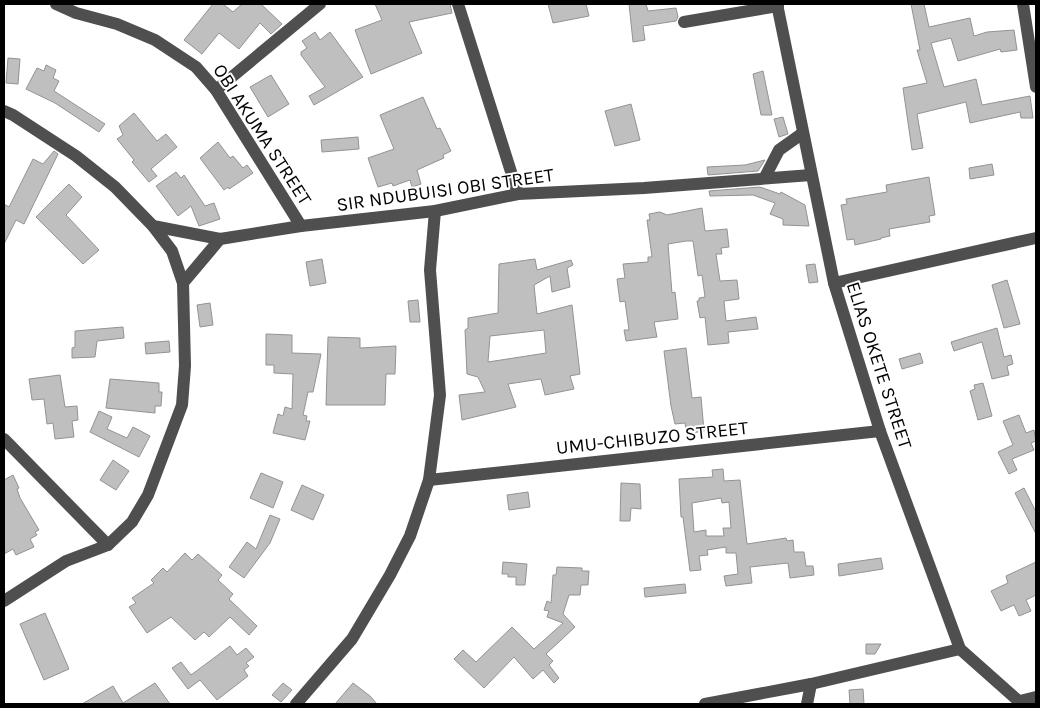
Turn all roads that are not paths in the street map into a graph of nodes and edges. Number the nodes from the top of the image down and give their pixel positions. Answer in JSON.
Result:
{"nodes":[{"id":1,"x":56,"y":4,"type":"edge"},
{"id":2,"x":320,"y":4,"type":"edge"},
{"id":3,"x":458,"y":4,"type":"edge"},
{"id":4,"x":1023,"y":4,"type":"edge"},
{"id":5,"x":777,"y":5,"type":"edge"},
{"id":6,"x":684,"y":22,"type":"dead end"},
{"id":7,"x":1036,"y":87,"type":"edge"},
{"id":8,"x":216,"y":90,"type":"junction"},
{"id":9,"x":4,"y":111,"type":"edge"},
{"id":10,"x":802,"y":133,"type":"junction"},
{"id":11,"x":811,"y":175,"type":"junction"},
{"id":12,"x":765,"y":177,"type":"junction"},
{"id":13,"x":518,"y":194,"type":"junction"},
{"id":14,"x":435,"y":211,"type":"junction"},
{"id":15,"x":153,"y":226,"type":"junction"},
{"id":16,"x":301,"y":226,"type":"junction"},
{"id":17,"x":1036,"y":238,"type":"edge"},
{"id":18,"x":220,"y":239,"type":"junction"},
{"id":19,"x":834,"y":283,"type":"junction"},
{"id":20,"x":183,"y":284,"type":"junction"},
{"id":21,"x":880,"y":431,"type":"junction"},
{"id":22,"x":4,"y":438,"type":"edge"},
{"id":23,"x":429,"y":480,"type":"junction"},
{"id":24,"x":108,"y":545,"type":"junction"},
{"id":25,"x":4,"y":601,"type":"edge"},
{"id":26,"x":960,"y":649,"type":"junction"},
{"id":27,"x":811,"y":684,"type":"junction"},
{"id":28,"x":1036,"y":697,"type":"edge"},
{"id":29,"x":1021,"y":703,"type":"edge"},
{"id":30,"x":296,"y":704,"type":"edge"},
{"id":31,"x":705,"y":704,"type":"edge"},
{"id":32,"x":807,"y":704,"type":"edge"}],
"edges":[{"from":1,"to":8,"type":"street","name":"OBI AKUMA STREET"},
{"from":2,"to":8,"type":"street"},
{"from":3,"to":13,"type":"street"},
{"from":4,"to":7,"type":"street"},
{"from":5,"to":6,"type":"street"},
{"from":5,"to":10,"type":"street","name":"ELIAS OKETE STREET"},
{"from":8,"to":16,"type":"street","name":"OBI AKUMA STREET"},
{"from":9,"to":15,"type":"street"},
{"from":10,"to":11,"type":"street","name":"ELIAS OKETE STREET"},
{"from":10,"to":12,"type":"street"},
{"from":11,"to":12,"type":"street","name":"SIR NDUBUISI OBI STREET"},
{"from":11,"to":19,"type":"street","name":"ELIAS OKETE STREET"},
{"from":12,"to":13,"type":"street","name":"SIR NDUBUISI OBI STREET"},
{"from":13,"to":14,"type":"street","name":"SIR NDUBUISI OBI STREET"},
{"from":14,"to":16,"type":"street","name":"SIR NDUBUISI OBI STREET"},
{"from":14,"to":23,"type":"street"},
{"from":15,"to":18,"type":"street"},
{"from":15,"to":20,"type":"street"},
{"from":16,"to":18,"type":"street","name":"SIR NDUBUISI OBI STREET"},
{"from":17,"to":19,"type":"street"},
{"from":18,"to":20,"type":"street"},
{"from":19,"to":21,"type":"street","name":"ELIAS OKETE STREET"},
{"from":20,"to":24,"type":"street"},
{"from":21,"to":23,"type":"street","name":"UMU-CHIBUZO STREET"},
{"from":21,"to":26,"type":"street","name":"ELIAS OKETE STREET"},
{"from":22,"to":24,"type":"street"},
{"from":23,"to":30,"type":"street"},
{"from":24,"to":25,"type":"street"},
{"from":26,"to":27,"type":"street"},
{"from":26,"to":29,"type":"street","name":"ELIAS OKETE STREET"},
{"from":27,"to":31,"type":"street"},
{"from":27,"to":32,"type":"street"},
{"from":28,"to":29,"type":"street"}]}
